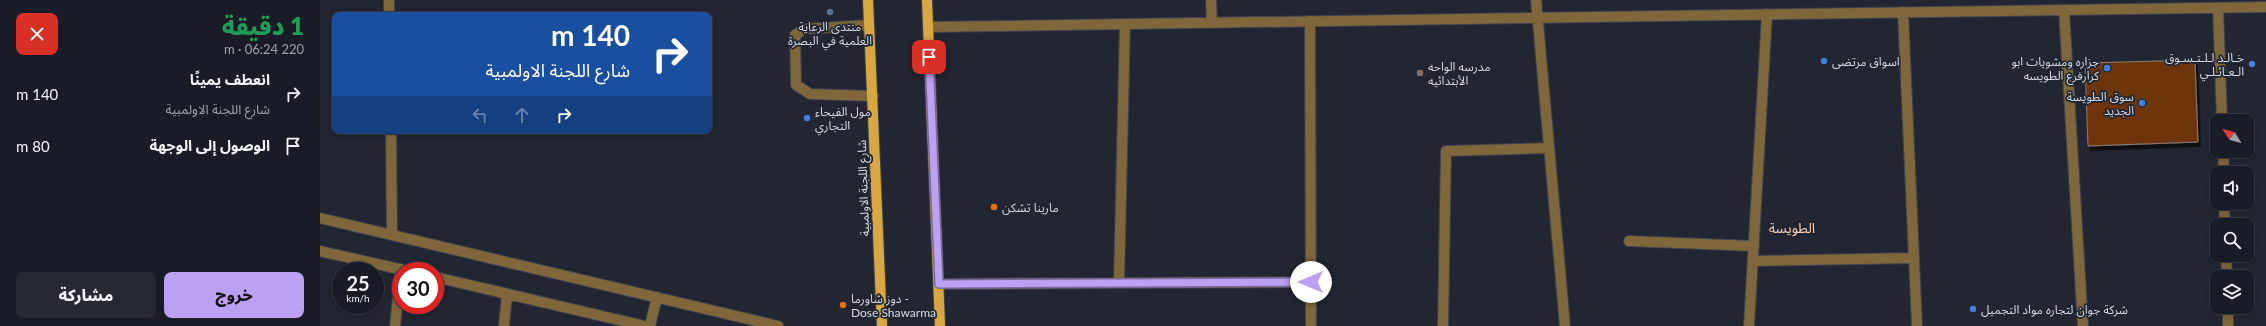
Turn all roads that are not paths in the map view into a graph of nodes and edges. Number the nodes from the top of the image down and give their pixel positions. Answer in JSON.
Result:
{"nodes":[{"id":1,"x":389,"y":0,"type":"edge"},
{"id":2,"x":868,"y":0,"type":"edge"},
{"id":3,"x":927,"y":0,"type":"edge"},
{"id":4,"x":1211,"y":0,"type":"edge"},
{"id":5,"x":1536,"y":0,"type":"edge"},
{"id":6,"x":2131,"y":4,"type":"edge"},
{"id":7,"x":2033,"y":5,"type":"edge"},
{"id":8,"x":2266,"y":7,"type":"edge"},
{"id":9,"x":2218,"y":8,"type":"junction"},
{"id":10,"x":2064,"y":10,"type":"junction"},
{"id":11,"x":389,"y":12,"type":"edge"},
{"id":12,"x":1903,"y":12,"type":"junction"},
{"id":13,"x":1767,"y":14,"type":"junction"},
{"id":14,"x":1538,"y":18,"type":"junction"},
{"id":15,"x":1310,"y":21,"type":"junction"},
{"id":16,"x":1212,"y":23,"type":"junction"},
{"id":17,"x":1125,"y":24,"type":"junction"},
{"id":18,"x":870,"y":25,"type":"junction"},
{"id":19,"x":928,"y":27,"type":"junction"},
{"id":20,"x":873,"y":96,"type":"junction"},
{"id":21,"x":2222,"y":114,"type":"edge"},
{"id":22,"x":390,"y":134,"type":"edge"},
{"id":23,"x":1549,"y":148,"type":"junction"},
{"id":24,"x":320,"y":218,"type":"edge"},
{"id":25,"x":392,"y":235,"type":"junction"},
{"id":26,"x":1629,"y":241,"type":"dead end"},
{"id":27,"x":1754,"y":246,"type":"junction"},
{"id":28,"x":320,"y":251,"type":"edge"},
{"id":29,"x":1914,"y":258,"type":"junction"},
{"id":30,"x":1753,"y":262,"type":"junction"},
{"id":31,"x":392,"y":267,"type":"edge"},
{"id":32,"x":444,"y":279,"type":"edge"},
{"id":33,"x":1311,"y":282,"type":"junction"},
{"id":34,"x":1119,"y":283,"type":"junction"},
{"id":35,"x":939,"y":284,"type":"junction"},
{"id":36,"x":507,"y":294,"type":"junction"},
{"id":37,"x":656,"y":297,"type":"junction"},
{"id":38,"x":397,"y":314,"type":"edge"},
{"id":39,"x":2228,"y":314,"type":"edge"},
{"id":40,"x":630,"y":324,"type":"edge"},
{"id":41,"x":395,"y":326,"type":"edge"},
{"id":42,"x":504,"y":326,"type":"edge"},
{"id":43,"x":645,"y":326,"type":"edge"},
{"id":44,"x":650,"y":326,"type":"edge"},
{"id":45,"x":778,"y":326,"type":"edge"},
{"id":46,"x":882,"y":326,"type":"edge"},
{"id":47,"x":940,"y":326,"type":"edge"},
{"id":48,"x":1311,"y":326,"type":"edge"},
{"id":49,"x":1443,"y":326,"type":"edge"},
{"id":50,"x":1564,"y":326,"type":"edge"},
{"id":51,"x":1749,"y":326,"type":"edge"},
{"id":52,"x":1917,"y":326,"type":"edge"},
{"id":53,"x":2084,"y":326,"type":"edge"},
{"id":54,"x":2228,"y":326,"type":"edge"}],
"edges":[{"from":1,"to":11,"type":"street"},
{"from":2,"to":18,"type":"main road","name":"شارع اللجنة الاولمبية"},
{"from":3,"to":19,"type":"main road"},
{"from":4,"to":16,"type":"street"},
{"from":5,"to":14,"type":"street"},
{"from":6,"to":9,"type":"street"},
{"from":6,"to":10,"type":"street"},
{"from":7,"to":10,"type":"street"},
{"from":7,"to":12,"type":"street"},
{"from":8,"to":9,"type":"street"},
{"from":9,"to":21,"type":"street"},
{"from":10,"to":53,"type":"street"},
{"from":12,"to":13,"type":"street"},
{"from":12,"to":29,"type":"street"},
{"from":13,"to":14,"type":"street"},
{"from":13,"to":27,"type":"street"},
{"from":14,"to":15,"type":"street"},
{"from":14,"to":23,"type":"street"},
{"from":15,"to":16,"type":"street"},
{"from":15,"to":33,"type":"street"},
{"from":16,"to":17,"type":"street"},
{"from":17,"to":19,"type":"street"},
{"from":17,"to":34,"type":"street"},
{"from":18,"to":20,"type":"main road","name":"شارع اللجنة الاولمبية"},
{"from":18,"to":20,"type":"street"},
{"from":19,"to":35,"type":"main road"},
{"from":20,"to":46,"type":"main road","name":"شارع اللجنة الاولمبية"},
{"from":22,"to":25,"type":"street"},
{"from":23,"to":49,"type":"street"},
{"from":23,"to":50,"type":"street"},
{"from":24,"to":25,"type":"street"},
{"from":25,"to":37,"type":"street"},
{"from":26,"to":27,"type":"street"},
{"from":27,"to":30,"type":"street"},
{"from":28,"to":31,"type":"street"},
{"from":29,"to":30,"type":"street"},
{"from":29,"to":52,"type":"street"},
{"from":30,"to":51,"type":"street"},
{"from":32,"to":36,"type":"street"},
{"from":33,"to":34,"type":"street"},
{"from":33,"to":48,"type":"street"},
{"from":34,"to":35,"type":"street"},
{"from":35,"to":47,"type":"main road"},
{"from":36,"to":40,"type":"street"},
{"from":36,"to":42,"type":"street"},
{"from":37,"to":44,"type":"street"},
{"from":37,"to":45,"type":"street"},
{"from":38,"to":41,"type":"street"},
{"from":39,"to":54,"type":"street"},
{"from":40,"to":43,"type":"street"}]}
